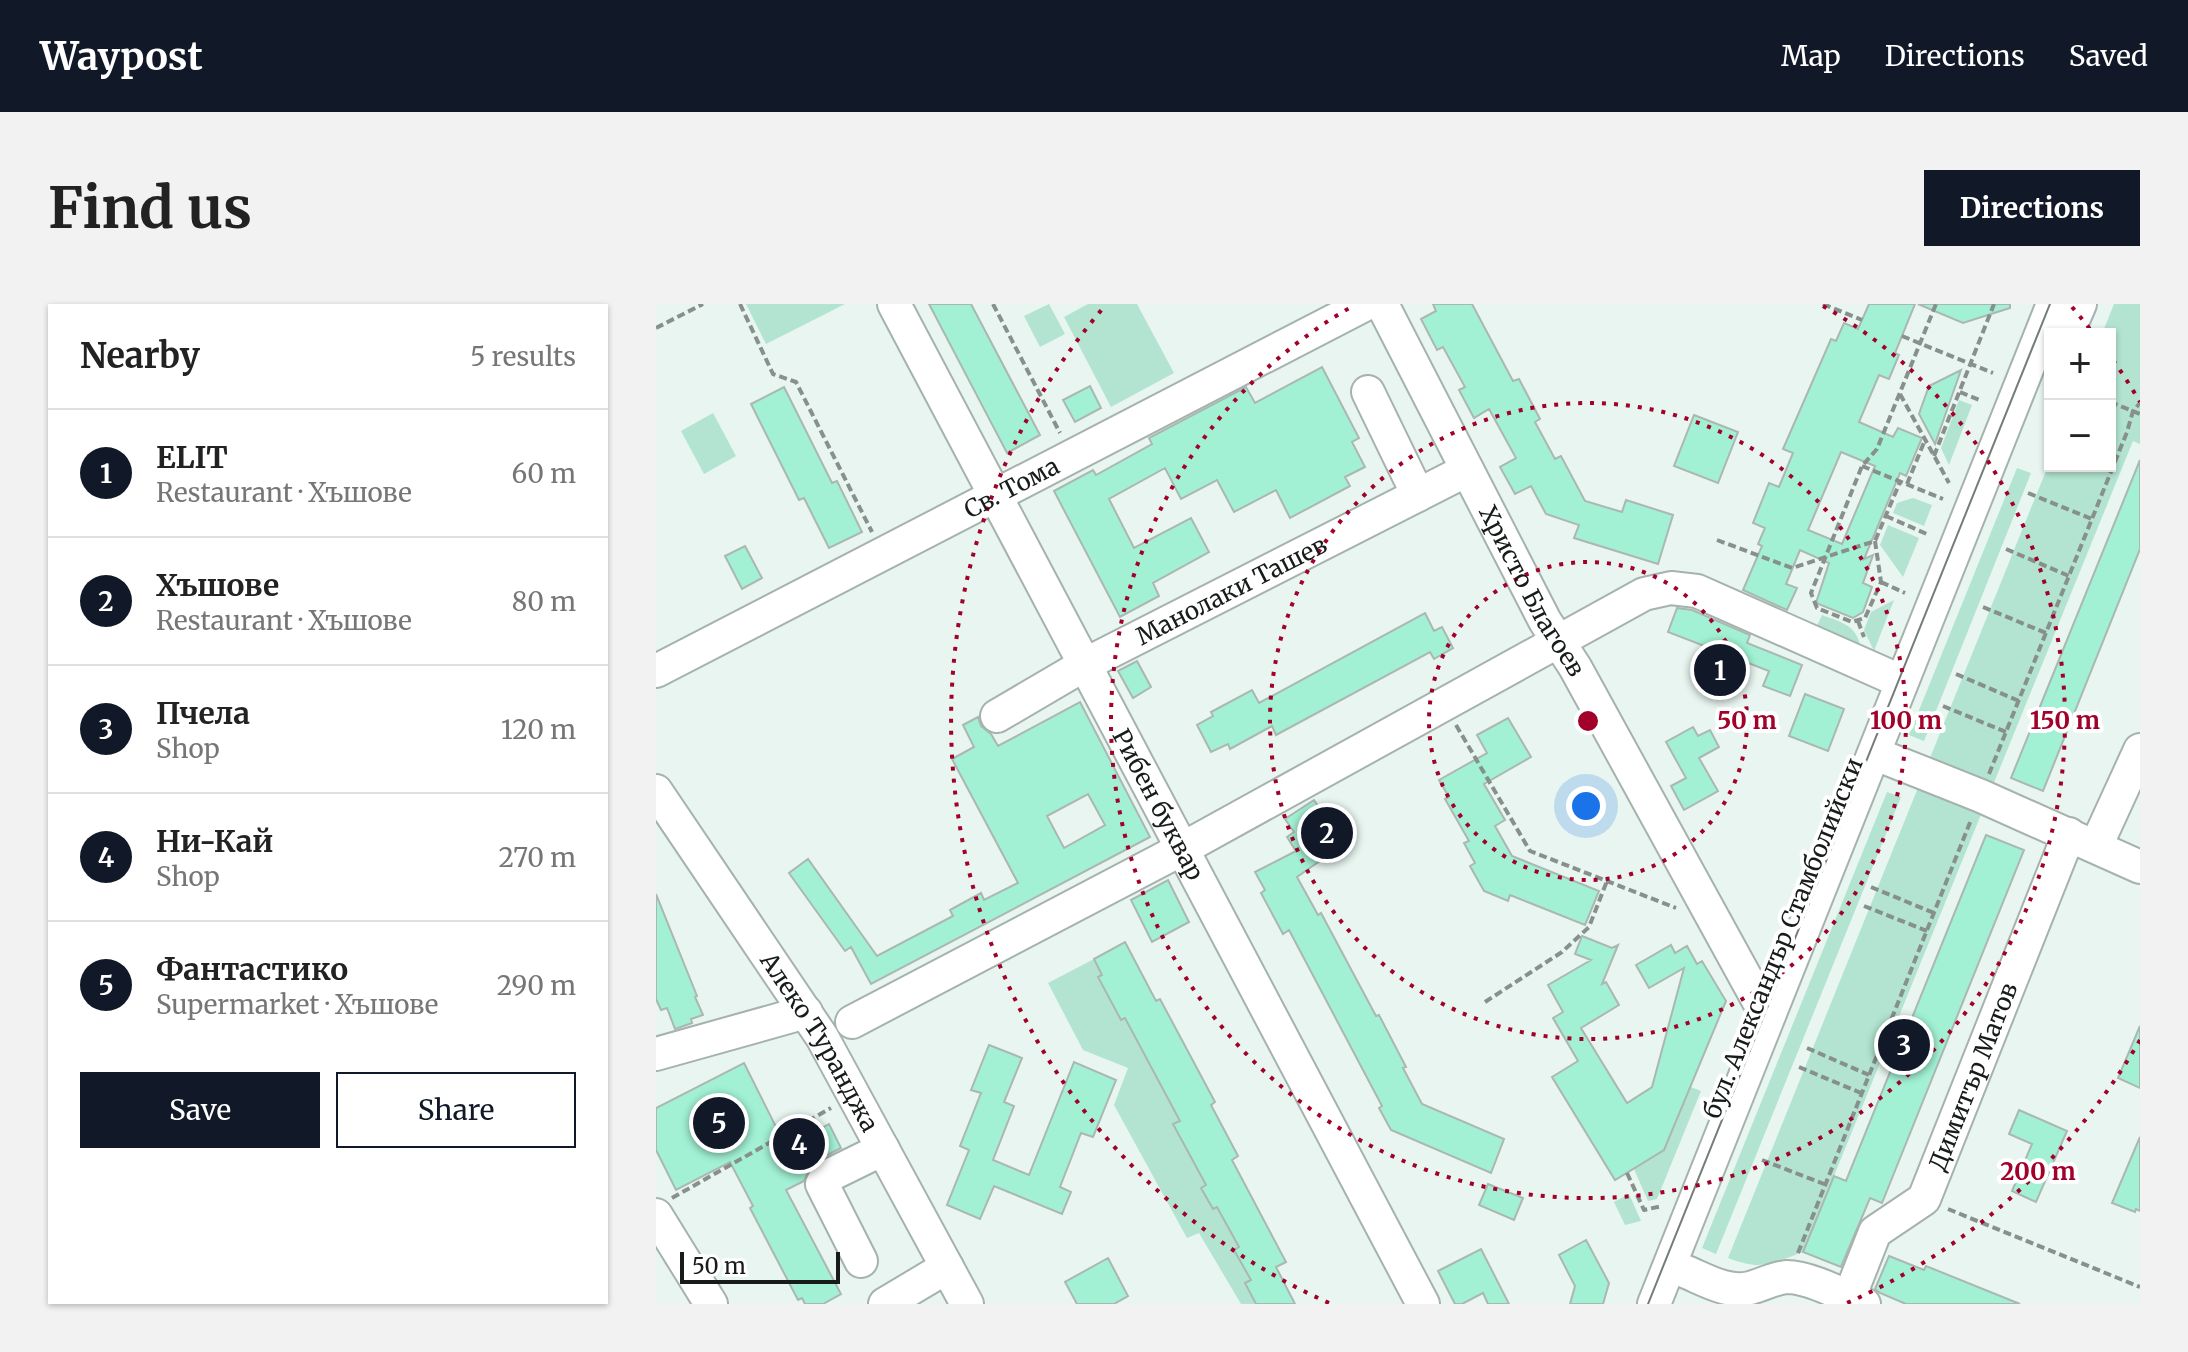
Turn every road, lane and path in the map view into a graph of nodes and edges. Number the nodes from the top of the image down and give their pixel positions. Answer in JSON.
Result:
{"nodes":[{"id":1,"x":740,"y":304,"type":"edge"},
{"id":2,"x":894,"y":304,"type":"edge"},
{"id":3,"x":993,"y":304,"type":"edge"},
{"id":4,"x":1366,"y":304,"type":"edge"},
{"id":5,"x":1382,"y":304,"type":"edge"},
{"id":6,"x":1823,"y":304,"type":"edge"},
{"id":7,"x":1936,"y":304,"type":"edge"},
{"id":8,"x":1994,"y":304,"type":"edge"},
{"id":9,"x":2034,"y":304,"type":"edge"},
{"id":10,"x":2053,"y":304,"type":"edge"},
{"id":11,"x":2080,"y":304,"type":"edge"},
{"id":12,"x":699,"y":305,"type":"edge"},
{"id":13,"x":1862,"y":320,"type":"dead end"},
{"id":14,"x":656,"y":328,"type":"edge"},
{"id":15,"x":2070,"y":328,"type":"edge"},
{"id":16,"x":1902,"y":336,"type":"dead end"},
{"id":17,"x":1920,"y":343,"type":"junction"},
{"id":18,"x":1971,"y":364,"type":"junction"},
{"id":19,"x":1993,"y":373,"type":"dead end"},
{"id":20,"x":2044,"y":384,"type":"edge"},
{"id":21,"x":1368,"y":392,"type":"dead end"},
{"id":22,"x":1960,"y":392,"type":"junction"},
{"id":23,"x":1900,"y":394,"type":"junction"},
{"id":24,"x":1982,"y":401,"type":"dead end"},
{"id":25,"x":2140,"y":403,"type":"edge"},
{"id":26,"x":2116,"y":404,"type":"edge"},
{"id":27,"x":2133,"y":411,"type":"junction"},
{"id":28,"x":2140,"y":414,"type":"edge"},
{"id":29,"x":1925,"y":440,"type":"junction"},
{"id":30,"x":1072,"y":456,"type":"junction"},
{"id":31,"x":1934,"y":456,"type":"junction"},
{"id":32,"x":2117,"y":457,"type":"joint"},
{"id":33,"x":1862,"y":466,"type":"junction"},
{"id":34,"x":1467,"y":470,"type":"junction"},
{"id":35,"x":1900,"y":482,"type":"junction"},
{"id":36,"x":1949,"y":483,"type":"dead end"},
{"id":37,"x":1907,"y":484,"type":"junction"},
{"id":38,"x":2028,"y":493,"type":"dead end"},
{"id":39,"x":995,"y":495,"type":"junction"},
{"id":40,"x":1418,"y":495,"type":"junction"},
{"id":41,"x":1943,"y":499,"type":"dead end"},
{"id":42,"x":1886,"y":516,"type":"junction"},
{"id":43,"x":2092,"y":519,"type":"junction"},
{"id":44,"x":1929,"y":535,"type":"dead end"},
{"id":45,"x":1717,"y":540,"type":"dead end"},
{"id":46,"x":1875,"y":541,"type":"junction"},
{"id":47,"x":2006,"y":549,"type":"dead end"},
{"id":48,"x":883,"y":553,"type":"junction"},
{"id":49,"x":1825,"y":558,"type":"junction"},
{"id":50,"x":2069,"y":576,"type":"junction"},
{"id":51,"x":1881,"y":582,"type":"junction"},
{"id":52,"x":1905,"y":593,"type":"dead end"},
{"id":53,"x":1983,"y":607,"type":"dead end"},
{"id":54,"x":2046,"y":633,"type":"junction"},
{"id":55,"x":1559,"y":642,"type":"junction"},
{"id":56,"x":1079,"y":668,"type":"junction"},
{"id":57,"x":656,"y":671,"type":"edge"},
{"id":58,"x":1956,"y":674,"type":"dead end"},
{"id":59,"x":1889,"y":676,"type":"junction"},
{"id":60,"x":2019,"y":701,"type":"junction"},
{"id":61,"x":1444,"y":706,"type":"junction"},
{"id":62,"x":1943,"y":706,"type":"dead end"},
{"id":63,"x":997,"y":716,"type":"dead end"},
{"id":64,"x":2006,"y":732,"type":"junction"},
{"id":65,"x":2140,"y":750,"type":"edge"},
{"id":66,"x":1888,"y":759,"type":"junction"},
{"id":67,"x":656,"y":791,"type":"edge"},
{"id":68,"x":1981,"y":796,"type":"junction"},
{"id":69,"x":2083,"y":840,"type":"junction"},
{"id":70,"x":1182,"y":849,"type":"junction"},
{"id":71,"x":2140,"y":867,"type":"edge"},
{"id":72,"x":1607,"y":881,"type":"junction"},
{"id":73,"x":1871,"y":887,"type":"dead end"},
{"id":74,"x":1864,"y":906,"type":"dead end"},
{"id":75,"x":1934,"y":913,"type":"junction"},
{"id":76,"x":1715,"y":923,"type":"junction"},
{"id":77,"x":1927,"y":931,"type":"junction"},
{"id":78,"x":1758,"y":1000,"type":"junction"},
{"id":79,"x":1485,"y":1002,"type":"dead end"},
{"id":80,"x":806,"y":1012,"type":"junction"},
{"id":81,"x":852,"y":1022,"type":"dead end"},
{"id":82,"x":1807,"y":1048,"type":"dead end"},
{"id":83,"x":656,"y":1054,"type":"edge"},
{"id":84,"x":1799,"y":1067,"type":"dead end"},
{"id":85,"x":1869,"y":1075,"type":"junction"},
{"id":86,"x":1861,"y":1093,"type":"junction"},
{"id":87,"x":853,"y":1095,"type":"junction"},
{"id":88,"x":883,"y":1149,"type":"junction"},
{"id":89,"x":1762,"y":1160,"type":"dead end"},
{"id":90,"x":1627,"y":1173,"type":"dead end"},
{"id":91,"x":1825,"y":1184,"type":"junction"},
{"id":92,"x":1924,"y":1199,"type":"junction"},
{"id":93,"x":1662,"y":1206,"type":"dead end"},
{"id":94,"x":663,"y":1208,"type":"edge"},
{"id":95,"x":861,"y":1261,"type":"dead end"},
{"id":96,"x":947,"y":1267,"type":"junction"},
{"id":97,"x":1684,"y":1271,"type":"junction"},
{"id":98,"x":1788,"y":1277,"type":"junction"},
{"id":99,"x":2140,"y":1287,"type":"edge"},
{"id":100,"x":1736,"y":1297,"type":"edge"},
{"id":101,"x":1857,"y":1301,"type":"edge"},
{"id":102,"x":711,"y":1304,"type":"edge"},
{"id":103,"x":885,"y":1304,"type":"edge"},
{"id":104,"x":967,"y":1304,"type":"edge"},
{"id":105,"x":1423,"y":1304,"type":"edge"},
{"id":106,"x":1636,"y":1304,"type":"edge"},
{"id":107,"x":1654,"y":1304,"type":"edge"},
{"id":108,"x":1671,"y":1304,"type":"edge"}],
"edges":[{"from":1,"to":48,"type":"path"},
{"from":2,"to":39,"type":"street","name":"Рибен буквар"},
{"from":3,"to":30,"type":"path"},
{"from":4,"to":30,"type":"street","name":"Св. Тома"},
{"from":5,"to":34,"type":"street","name":"Христо Благоев"},
{"from":6,"to":13,"type":"path"},
{"from":7,"to":17,"type":"path"},
{"from":8,"to":18,"type":"path"},
{"from":9,"to":59,"type":"street","name":"бул. Александър Стамболийски"},
{"from":10,"to":107,"type":"street"},
{"from":11,"to":15,"type":"street"},
{"from":12,"to":14,"type":"path"},
{"from":16,"to":17,"type":"path"},
{"from":17,"to":18,"type":"path"},
{"from":17,"to":23,"type":"path"},
{"from":18,"to":19,"type":"path"},
{"from":18,"to":22,"type":"path"},
{"from":20,"to":66,"type":"street","name":"бул. Александър Стамболийски"},
{"from":21,"to":40,"type":"street"},
{"from":22,"to":24,"type":"path"},
{"from":22,"to":31,"type":"path"},
{"from":23,"to":29,"type":"path"},
{"from":23,"to":33,"type":"path"},
{"from":25,"to":27,"type":"path"},
{"from":26,"to":27,"type":"path"},
{"from":27,"to":28,"type":"path"},
{"from":27,"to":32,"type":"path"},
{"from":29,"to":31,"type":"path"},
{"from":29,"to":37,"type":"path"},
{"from":30,"to":39,"type":"street","name":"Св. Тома"},
{"from":31,"to":36,"type":"path"},
{"from":32,"to":43,"type":"path"},
{"from":33,"to":35,"type":"path"},
{"from":33,"to":49,"type":"path"},
{"from":34,"to":40,"type":"street","name":"Манолаки Ташев"},
{"from":34,"to":55,"type":"street","name":"Христо Благоев"},
{"from":35,"to":37,"type":"path"},
{"from":35,"to":42,"type":"path"},
{"from":37,"to":41,"type":"path"},
{"from":38,"to":43,"type":"path"},
{"from":39,"to":48,"type":"street","name":"Св. Тома"},
{"from":39,"to":56,"type":"street","name":"Рибен буквар"},
{"from":40,"to":56,"type":"street","name":"Манолаки Ташев"},
{"from":42,"to":44,"type":"path"},
{"from":42,"to":46,"type":"path"},
{"from":43,"to":50,"type":"path"},
{"from":45,"to":49,"type":"path"},
{"from":46,"to":49,"type":"path"},
{"from":46,"to":51,"type":"path"},
{"from":47,"to":50,"type":"path"},
{"from":48,"to":57,"type":"street","name":"Св. Тома"},
{"from":49,"to":51,"type":"path"},
{"from":50,"to":54,"type":"path"},
{"from":51,"to":52,"type":"path"},
{"from":53,"to":54,"type":"path"},
{"from":54,"to":60,"type":"path"},
{"from":55,"to":59,"type":"street"},
{"from":55,"to":61,"type":"street"},
{"from":55,"to":76,"type":"street","name":"Христо Благоев"},
{"from":56,"to":63,"type":"street","name":"Манолаки Ташев"},
{"from":56,"to":70,"type":"street","name":"Рибен буквар"},
{"from":58,"to":60,"type":"path"},
{"from":59,"to":78,"type":"street","name":"бул. Александър Стамболийски"},
{"from":60,"to":64,"type":"path"},
{"from":61,"to":70,"type":"street"},
{"from":61,"to":72,"type":"path"},
{"from":62,"to":64,"type":"path"},
{"from":64,"to":68,"type":"path"},
{"from":65,"to":69,"type":"street","name":"Димитър Матов"},
{"from":66,"to":68,"type":"street"},
{"from":66,"to":97,"type":"street","name":"бул. Александър Стамболийски"},
{"from":67,"to":80,"type":"street","name":"Алеко Туранджа"},
{"from":68,"to":69,"type":"street"},
{"from":68,"to":75,"type":"path"},
{"from":69,"to":71,"type":"street"},
{"from":69,"to":92,"type":"street","name":"Димитър Матов"},
{"from":70,"to":81,"type":"street"},
{"from":70,"to":105,"type":"street","name":"Рибен буквар"},
{"from":72,"to":76,"type":"path"},
{"from":72,"to":79,"type":"path"},
{"from":73,"to":75,"type":"path"},
{"from":74,"to":77,"type":"path"},
{"from":75,"to":77,"type":"path"},
{"from":76,"to":78,"type":"street","name":"Христо Благоев"},
{"from":77,"to":85,"type":"path"},
{"from":78,"to":106,"type":"street","name":"бул. Александър Стамболийски"},
{"from":80,"to":83,"type":"street"},
{"from":80,"to":87,"type":"street","name":"Алеко Туранджа"},
{"from":82,"to":85,"type":"path"},
{"from":84,"to":86,"type":"path"},
{"from":85,"to":86,"type":"path"},
{"from":86,"to":91,"type":"path"},
{"from":87,"to":88,"type":"street","name":"Алеко Туранджа"},
{"from":87,"to":94,"type":"path"},
{"from":88,"to":95,"type":"street"},
{"from":88,"to":96,"type":"street","name":"Алеко Туранджа"},
{"from":89,"to":91,"type":"path"},
{"from":90,"to":93,"type":"path"},
{"from":91,"to":98,"type":"path"},
{"from":92,"to":99,"type":"path"},
{"from":92,"to":101,"type":"street","name":"Димитър Матов"},
{"from":94,"to":102,"type":"street"},
{"from":96,"to":103,"type":"street"},
{"from":96,"to":104,"type":"street","name":"Алеко Туранджа"},
{"from":97,"to":100,"type":"street"},
{"from":97,"to":108,"type":"street","name":"бул. Александър Стамболийски"},
{"from":98,"to":100,"type":"street"},
{"from":98,"to":101,"type":"street"}]}
